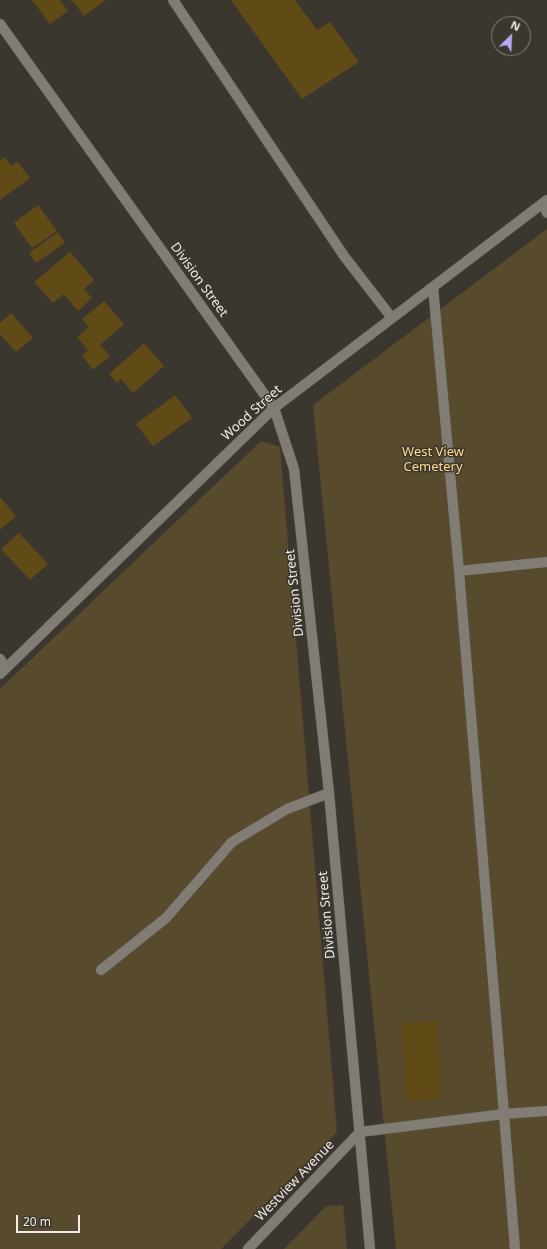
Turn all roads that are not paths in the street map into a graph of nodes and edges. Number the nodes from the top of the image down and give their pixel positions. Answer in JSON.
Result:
{"nodes":[{"id":1,"x":174,"y":0,"type":"edge"},
{"id":2,"x":0,"y":25,"type":"edge"},
{"id":3,"x":546,"y":205,"type":"edge"},
{"id":4,"x":433,"y":287,"type":"junction"},
{"id":5,"x":392,"y":318,"type":"junction"},
{"id":6,"x":274,"y":408,"type":"junction"},
{"id":7,"x":547,"y":562,"type":"edge"},
{"id":8,"x":459,"y":571,"type":"junction"},
{"id":9,"x":0,"y":659,"type":"edge"},
{"id":10,"x":3,"y":671,"type":"edge"},
{"id":11,"x":329,"y":793,"type":"junction"},
{"id":12,"x":101,"y":970,"type":"dead end"},
{"id":13,"x":547,"y":1110,"type":"edge"},
{"id":14,"x":504,"y":1114,"type":"junction"},
{"id":15,"x":360,"y":1132,"type":"junction"},
{"id":16,"x":248,"y":1249,"type":"edge"},
{"id":17,"x":370,"y":1249,"type":"edge"},
{"id":18,"x":515,"y":1249,"type":"edge"}],
"edges":[{"from":1,"to":5,"type":"street"},
{"from":2,"to":6,"type":"street","name":"Division Street"},
{"from":3,"to":4,"type":"street","name":"Wood Street"},
{"from":4,"to":5,"type":"street","name":"Wood Street"},
{"from":4,"to":8,"type":"street"},
{"from":5,"to":6,"type":"street","name":"Wood Street"},
{"from":6,"to":10,"type":"street","name":"Wood Street"},
{"from":6,"to":11,"type":"street","name":"Division Street"},
{"from":7,"to":8,"type":"street"},
{"from":8,"to":14,"type":"street"},
{"from":9,"to":10,"type":"street"},
{"from":11,"to":12,"type":"street"},
{"from":11,"to":15,"type":"street","name":"Division Street"},
{"from":13,"to":14,"type":"street"},
{"from":14,"to":15,"type":"street"},
{"from":14,"to":18,"type":"street"},
{"from":15,"to":16,"type":"street","name":"Westview Avenue"},
{"from":15,"to":17,"type":"street","name":"Division Street"}]}
